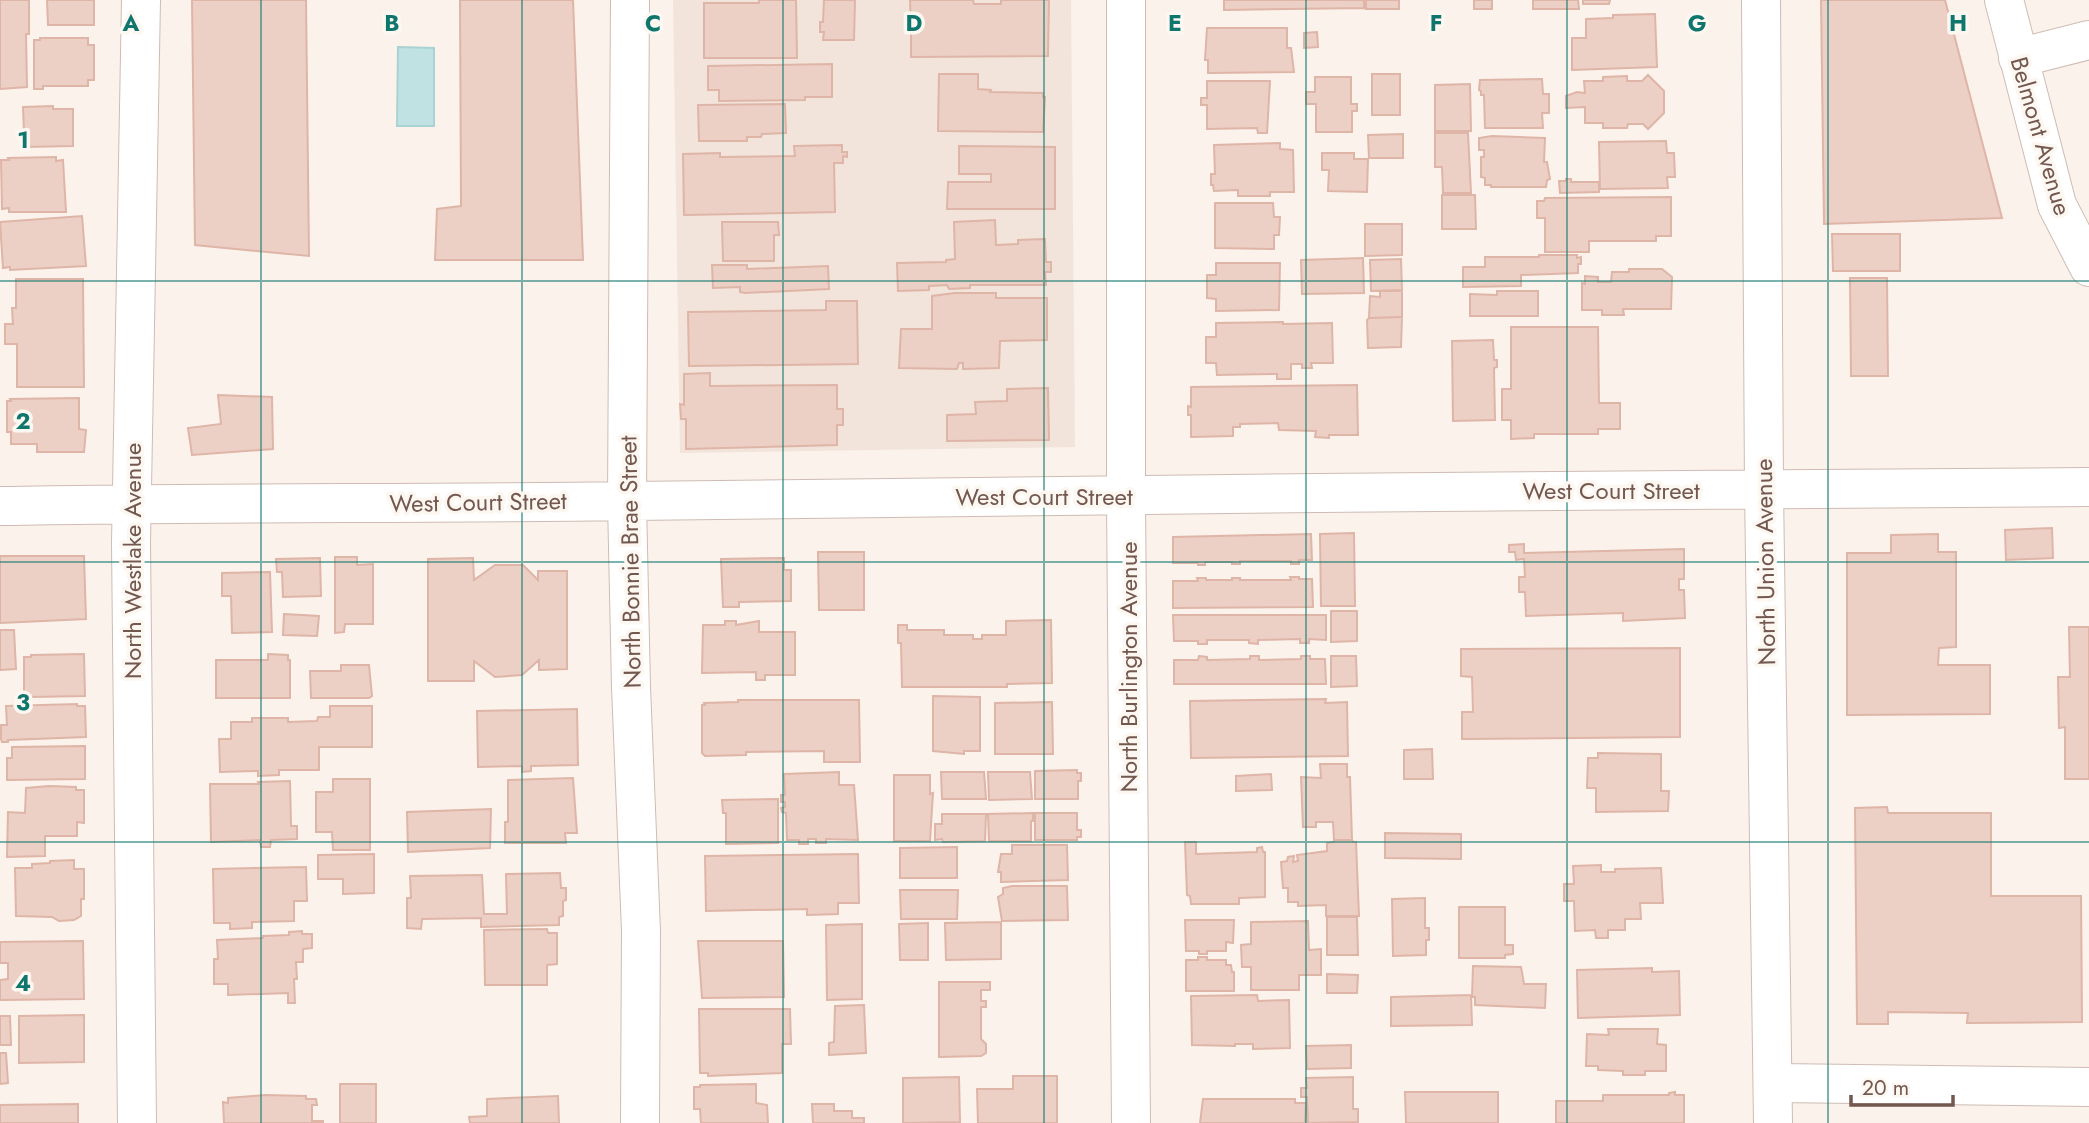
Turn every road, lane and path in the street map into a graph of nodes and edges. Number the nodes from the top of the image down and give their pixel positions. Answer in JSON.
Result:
{"nodes":[{"id":1,"x":141,"y":0,"type":"edge"},
{"id":2,"x":630,"y":0,"type":"edge"},
{"id":3,"x":1126,"y":0,"type":"edge"},
{"id":4,"x":1762,"y":0,"type":"edge"},
{"id":5,"x":2004,"y":0,"type":"edge"},
{"id":6,"x":2089,"y":40,"type":"edge"},
{"id":7,"x":2018,"y":58,"type":"junction"},
{"id":8,"x":2089,"y":267,"type":"edge"},
{"id":9,"x":2089,"y":487,"type":"edge"},
{"id":10,"x":1764,"y":489,"type":"junction"},
{"id":11,"x":1126,"y":496,"type":"junction"},
{"id":12,"x":627,"y":501,"type":"junction"},
{"id":13,"x":131,"y":504,"type":"junction"},
{"id":14,"x":0,"y":506,"type":"edge"},
{"id":15,"x":1773,"y":1083,"type":"junction"},
{"id":16,"x":2089,"y":1087,"type":"edge"},
{"id":17,"x":137,"y":1123,"type":"edge"},
{"id":18,"x":640,"y":1123,"type":"edge"},
{"id":19,"x":1131,"y":1123,"type":"edge"},
{"id":20,"x":1773,"y":1123,"type":"edge"}],
"edges":[{"from":1,"to":13,"type":"street","name":"North Westlake Avenue"},
{"from":2,"to":12,"type":"street","name":"North Bonnie Brae Street"},
{"from":3,"to":11,"type":"street","name":"North Burlington Avenue"},
{"from":4,"to":10,"type":"street","name":"North Union Avenue"},
{"from":5,"to":7,"type":"street","name":"Belmont Avenue"},
{"from":6,"to":7,"type":"street"},
{"from":7,"to":8,"type":"street","name":"Belmont Avenue"},
{"from":9,"to":10,"type":"street","name":"West Court Street"},
{"from":10,"to":11,"type":"street","name":"West Court Street"},
{"from":10,"to":15,"type":"street","name":"North Union Avenue"},
{"from":11,"to":12,"type":"street","name":"West Court Street"},
{"from":11,"to":19,"type":"street","name":"North Burlington Avenue"},
{"from":12,"to":13,"type":"street","name":"West Court Street"},
{"from":12,"to":18,"type":"street","name":"North Bonnie Brae Street"},
{"from":13,"to":14,"type":"street","name":"West Court Street"},
{"from":13,"to":17,"type":"street","name":"North Westlake Avenue"},
{"from":15,"to":16,"type":"street"},
{"from":15,"to":20,"type":"street","name":"North Union Avenue"}]}
